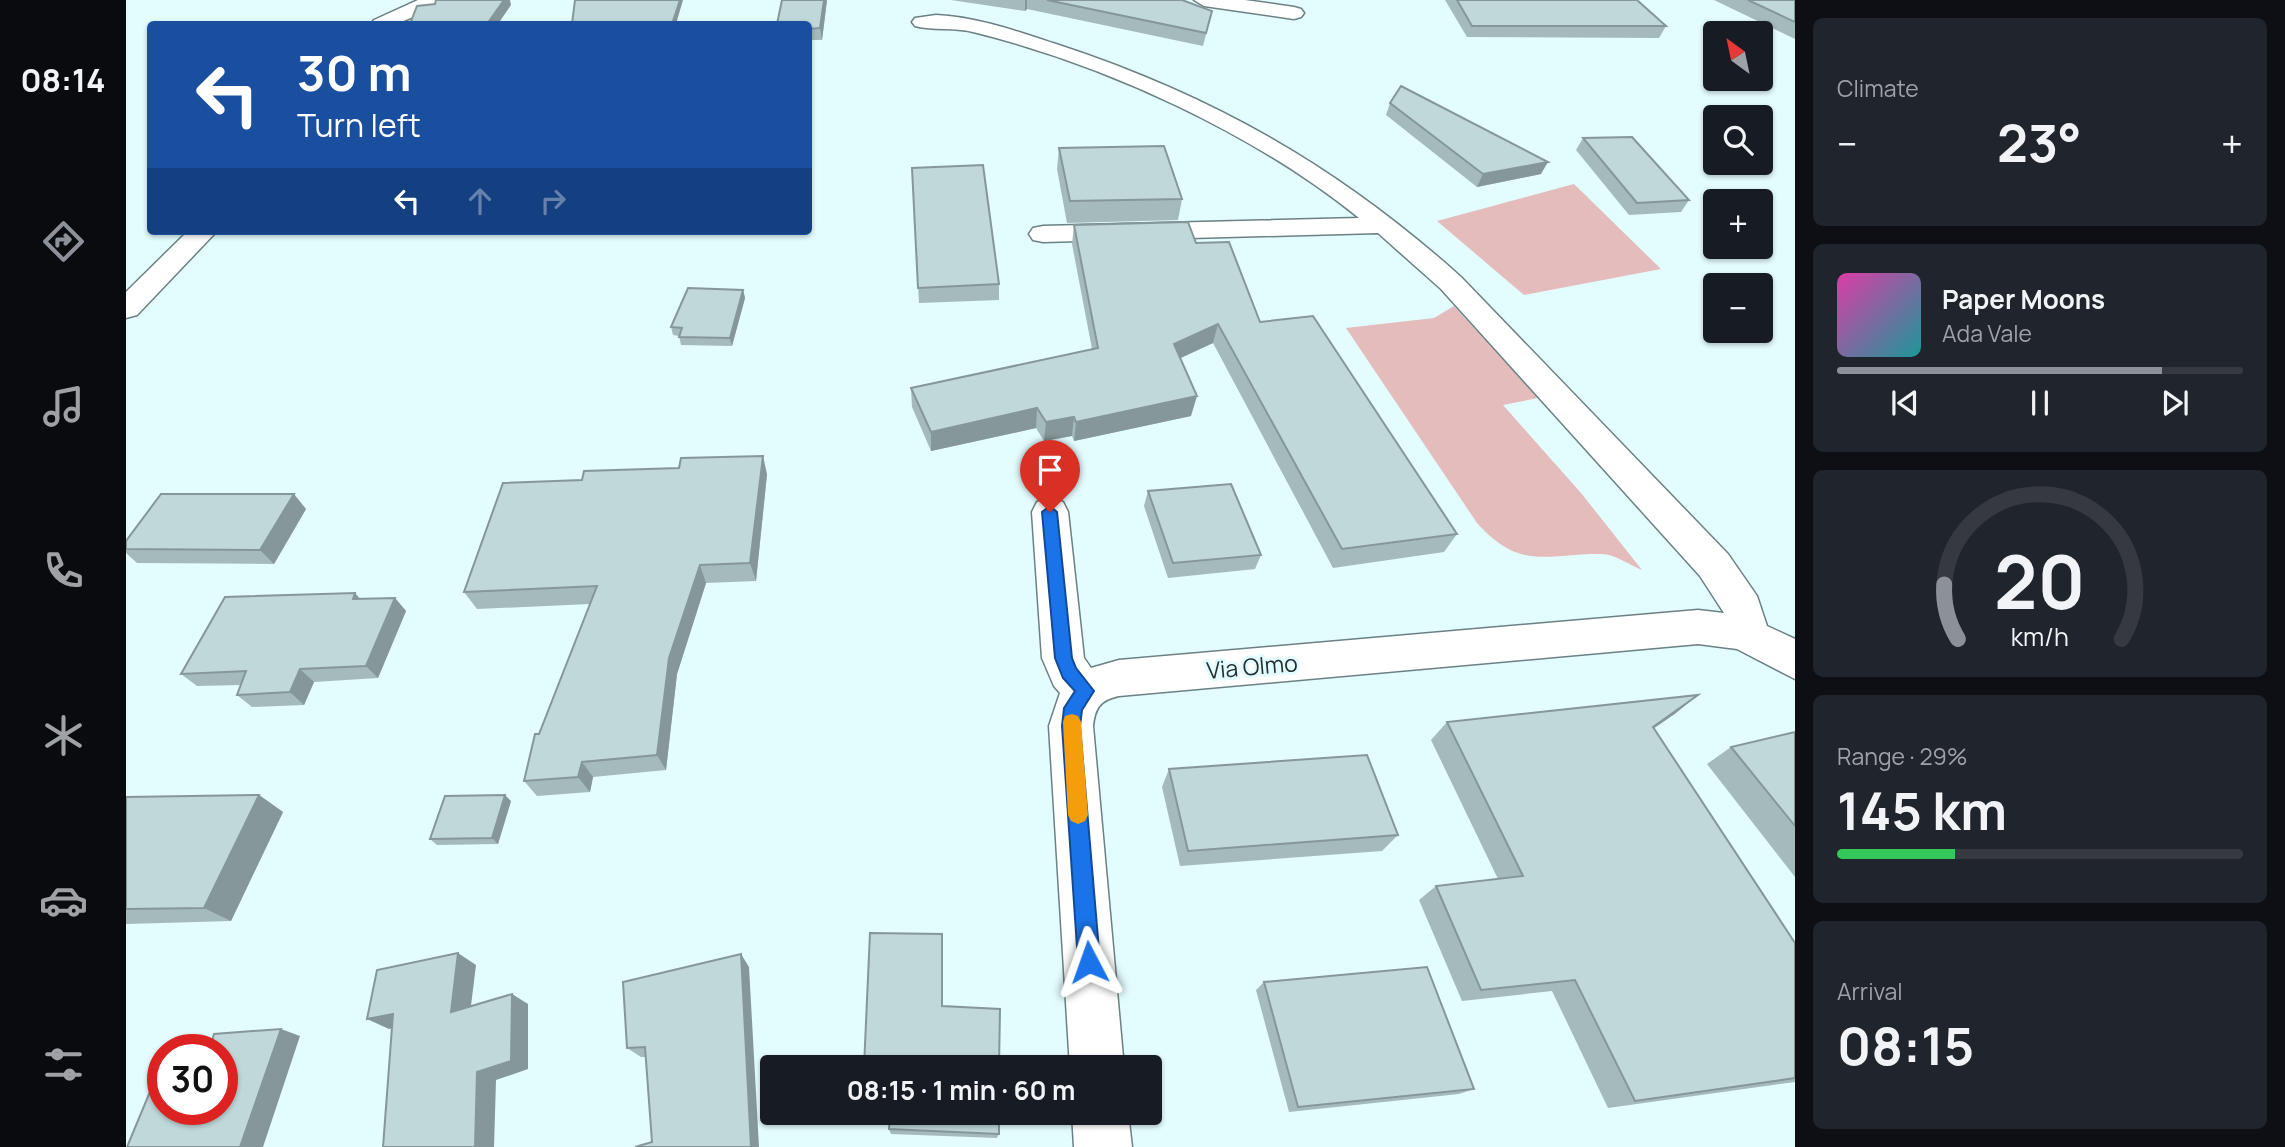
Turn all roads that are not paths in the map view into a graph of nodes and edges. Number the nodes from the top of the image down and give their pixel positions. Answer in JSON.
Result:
{"nodes":[{"id":1,"x":438,"y":0,"type":"edge"},
{"id":2,"x":1205,"y":0,"type":"edge"},
{"id":3,"x":1294,"y":13,"type":"dead end"},
{"id":4,"x":387,"y":21,"type":"edge"},
{"id":5,"x":922,"y":22,"type":"dead end"},
{"id":6,"x":1384,"y":225,"type":"junction"},
{"id":7,"x":1042,"y":234,"type":"dead end"},
{"id":8,"x":199,"y":235,"type":"edge"},
{"id":9,"x":126,"y":309,"type":"edge"},
{"id":10,"x":1050,"y":512,"type":"dead end"},
{"id":11,"x":1749,"y":636,"type":"junction"},
{"id":12,"x":1795,"y":661,"type":"edge"},
{"id":13,"x":1085,"y":691,"type":"junction"},
{"id":14,"x":1096,"y":1055,"type":"edge"},
{"id":15,"x":1101,"y":1125,"type":"edge"},
{"id":16,"x":1103,"y":1147,"type":"edge"}],
"edges":[{"from":1,"to":4,"type":"street"},
{"from":2,"to":3,"type":"street"},
{"from":5,"to":6,"type":"street"},
{"from":6,"to":7,"type":"street"},
{"from":6,"to":11,"type":"street"},
{"from":8,"to":9,"type":"street"},
{"from":10,"to":13,"type":"street"},
{"from":11,"to":12,"type":"street","name":"Via Olmo"},
{"from":11,"to":13,"type":"street","name":"Via Olmo"},
{"from":13,"to":14,"type":"street"},
{"from":15,"to":16,"type":"street"}]}
